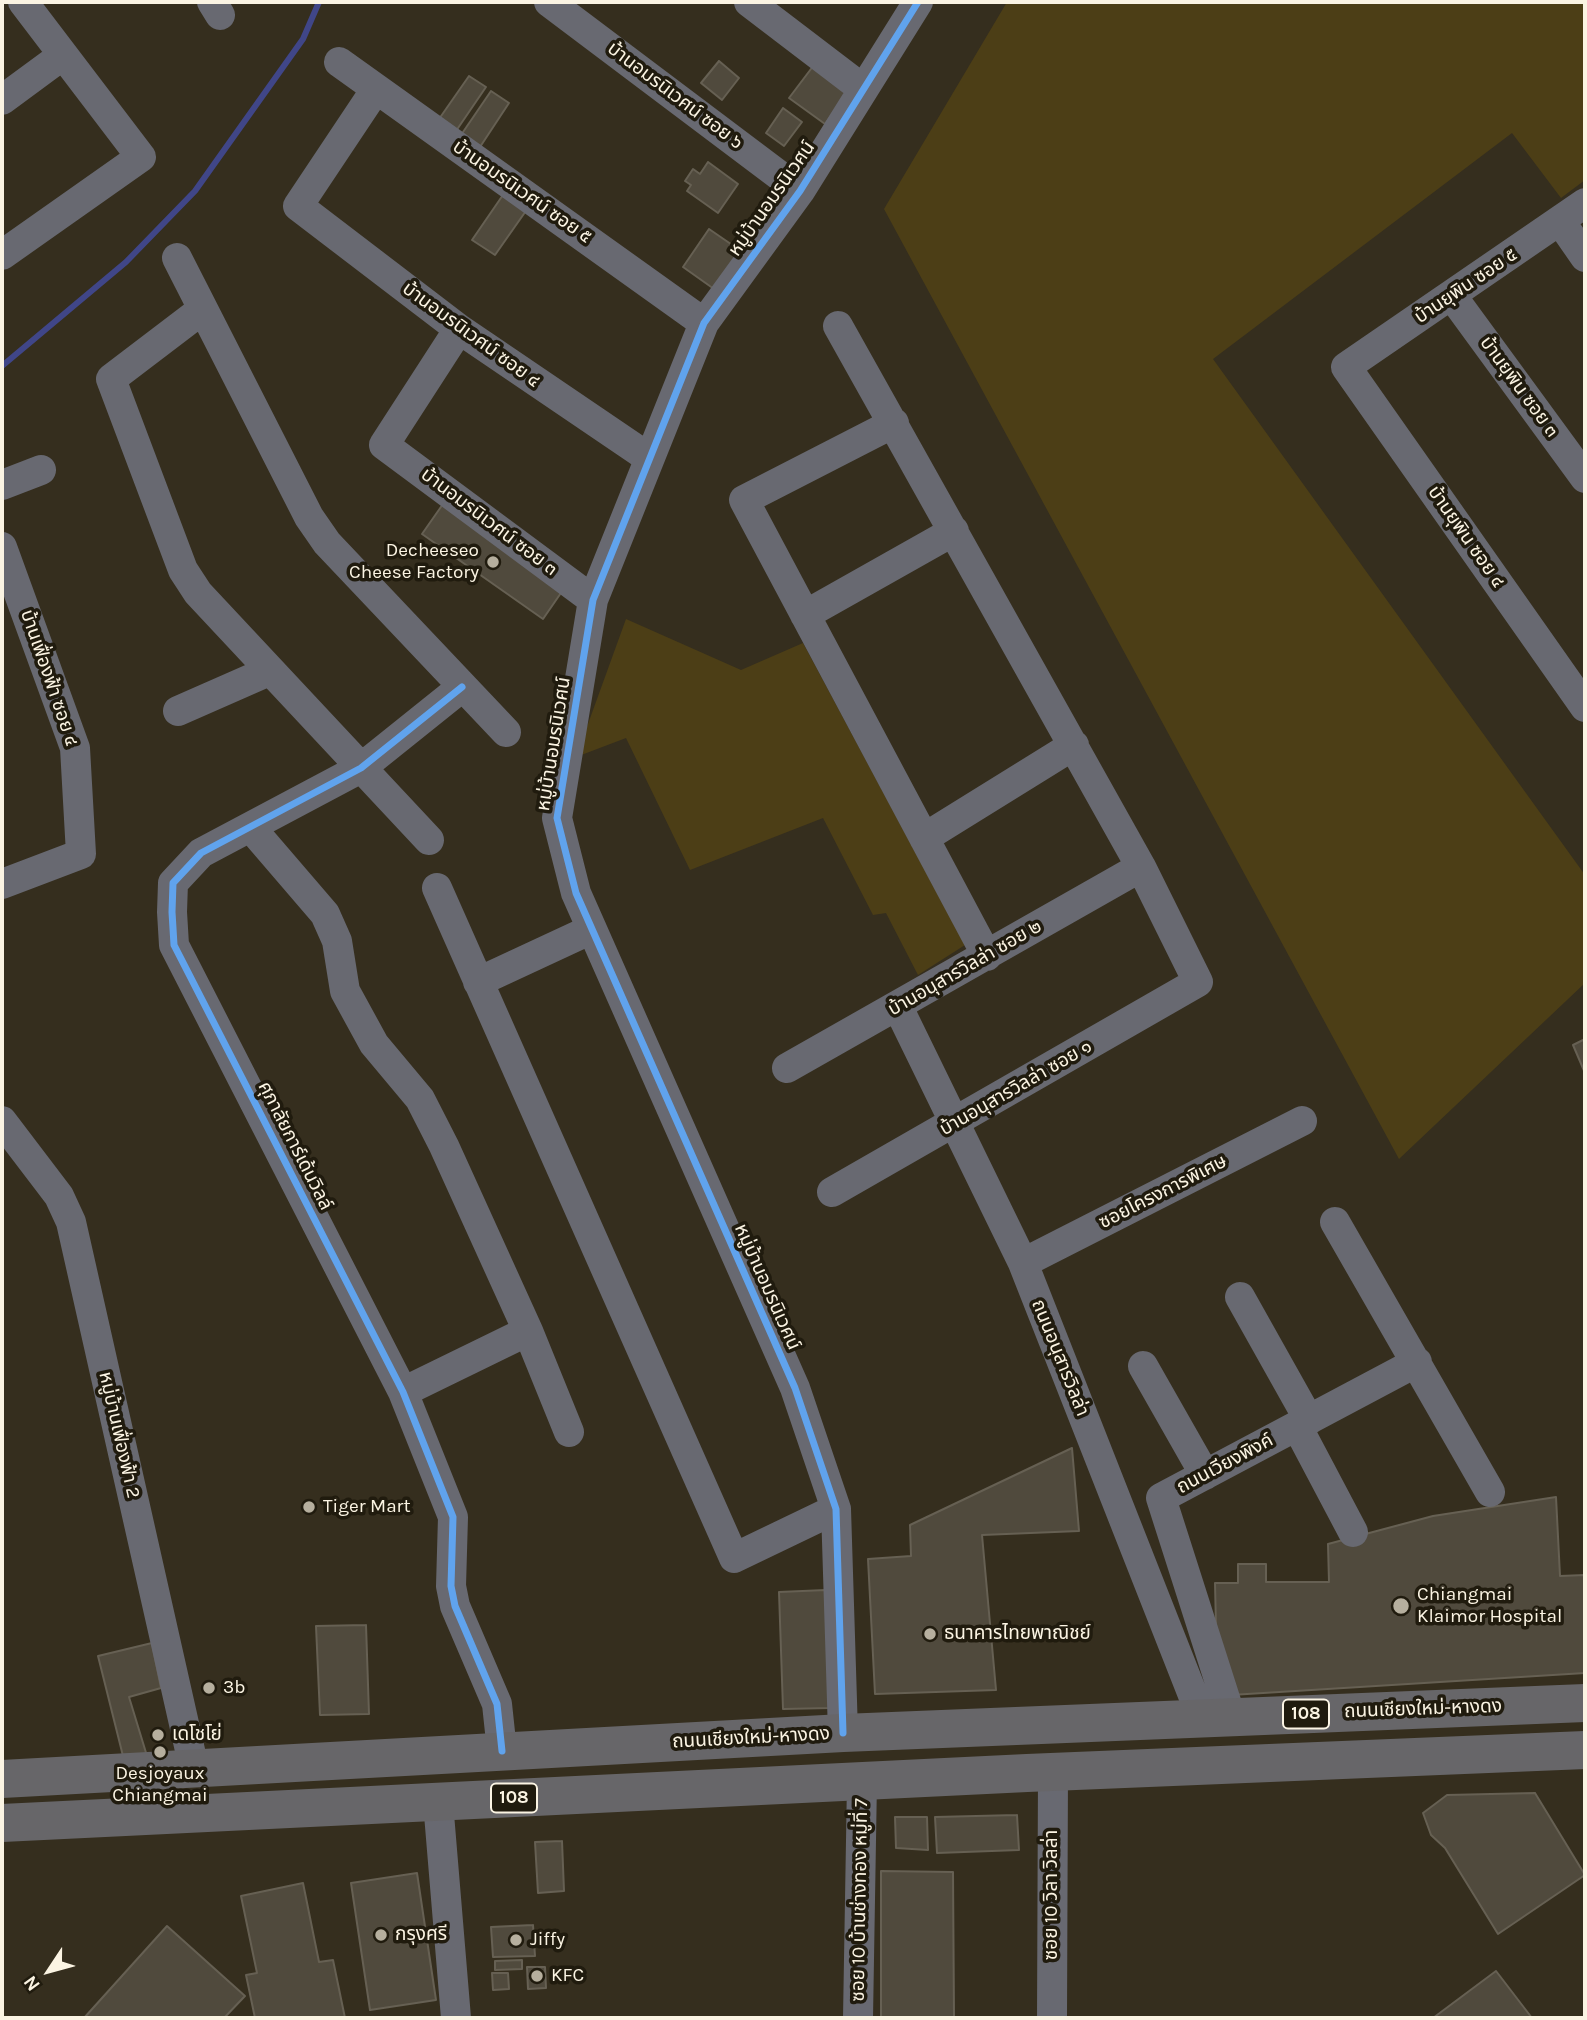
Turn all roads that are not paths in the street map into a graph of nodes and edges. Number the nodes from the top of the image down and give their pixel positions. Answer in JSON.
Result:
{"nodes":[{"id":1,"x":23,"y":2,"type":"edge"},
{"id":2,"x":549,"y":2,"type":"edge"},
{"id":3,"x":749,"y":2,"type":"edge"},
{"id":4,"x":918,"y":2,"type":"edge"},
{"id":5,"x":63,"y":55,"type":"junction"},
{"id":6,"x":339,"y":62,"type":"dead end"},
{"id":7,"x":376,"y":89,"type":"junction"},
{"id":8,"x":863,"y":89,"type":"junction"},
{"id":9,"x":2,"y":100,"type":"edge"},
{"id":10,"x":800,"y":191,"type":"junction"},
{"id":11,"x":1585,"y":203,"type":"edge"},
{"id":12,"x":1560,"y":221,"type":"junction"},
{"id":13,"x":2,"y":255,"type":"edge"},
{"id":14,"x":1585,"y":257,"type":"edge"},
{"id":15,"x":177,"y":258,"type":"dead end"},
{"id":16,"x":1452,"y":296,"type":"junction"},
{"id":17,"x":203,"y":309,"type":"junction"},
{"id":18,"x":704,"y":323,"type":"junction"},
{"id":19,"x":838,"y":326,"type":"dead end"},
{"id":20,"x":459,"y":329,"type":"junction"},
{"id":21,"x":1346,"y":367,"type":"joint"},
{"id":22,"x":894,"y":423,"type":"junction"},
{"id":23,"x":649,"y":458,"type":"junction"},
{"id":24,"x":41,"y":470,"type":"dead end"},
{"id":25,"x":1585,"y":478,"type":"edge"},
{"id":26,"x":2,"y":485,"type":"edge"},
{"id":27,"x":954,"y":531,"type":"junction"},
{"id":28,"x":2,"y":547,"type":"edge"},
{"id":29,"x":593,"y":600,"type":"junction"},
{"id":30,"x":806,"y":615,"type":"junction"},
{"id":31,"x":269,"y":671,"type":"junction"},
{"id":32,"x":462,"y":687,"type":"junction"},
{"id":33,"x":1585,"y":707,"type":"edge"},
{"id":34,"x":178,"y":711,"type":"dead end"},
{"id":35,"x":506,"y":733,"type":"dead end"},
{"id":36,"x":1074,"y":745,"type":"junction"},
{"id":37,"x":361,"y":768,"type":"junction"},
{"id":38,"x":252,"y":829,"type":"junction"},
{"id":39,"x":924,"y":838,"type":"junction"},
{"id":40,"x":429,"y":840,"type":"dead end"},
{"id":41,"x":1141,"y":867,"type":"junction"},
{"id":42,"x":2,"y":884,"type":"edge"},
{"id":43,"x":437,"y":888,"type":"dead end"},
{"id":44,"x":592,"y":929,"type":"junction"},
{"id":45,"x":986,"y":957,"type":"junction"},
{"id":46,"x":478,"y":982,"type":"junction"},
{"id":47,"x":898,"y":1007,"type":"junction"},
{"id":48,"x":787,"y":1068,"type":"dead end"},
{"id":49,"x":2,"y":1121,"type":"edge"},
{"id":50,"x":1302,"y":1121,"type":"dead end"},
{"id":51,"x":957,"y":1123,"type":"junction"},
{"id":52,"x":832,"y":1192,"type":"dead end"},
{"id":53,"x":1335,"y":1222,"type":"dead end"},
{"id":54,"x":1023,"y":1264,"type":"junction"},
{"id":55,"x":1240,"y":1297,"type":"dead end"},
{"id":56,"x":528,"y":1331,"type":"junction"},
{"id":57,"x":1417,"y":1362,"type":"junction"},
{"id":58,"x":1143,"y":1366,"type":"dead end"},
{"id":59,"x":403,"y":1392,"type":"junction"},
{"id":60,"x":1303,"y":1423,"type":"junction"},
{"id":61,"x":569,"y":1432,"type":"dead end"},
{"id":62,"x":1205,"y":1475,"type":"junction"},
{"id":63,"x":1490,"y":1492,"type":"dead end"},
{"id":64,"x":836,"y":1509,"type":"junction"},
{"id":65,"x":1353,"y":1532,"type":"dead end"},
{"id":66,"x":1585,"y":1703,"type":"edge"},
{"id":67,"x":1217,"y":1717,"type":"junction"},
{"id":68,"x":1028,"y":1725,"type":"junction"},
{"id":69,"x":843,"y":1733,"type":"junction"},
{"id":70,"x":1585,"y":1750,"type":"edge"},
{"id":71,"x":502,"y":1751,"type":"junction"},
{"id":72,"x":194,"y":1768,"type":"junction"},
{"id":73,"x":1040,"y":1773,"type":"junction"},
{"id":74,"x":2,"y":1779,"type":"edge"},
{"id":75,"x":862,"y":1781,"type":"junction"},
{"id":76,"x":438,"y":1802,"type":"junction"},
{"id":77,"x":2,"y":1823,"type":"edge"},
{"id":78,"x":456,"y":2018,"type":"edge"},
{"id":79,"x":858,"y":2018,"type":"edge"},
{"id":80,"x":1052,"y":2018,"type":"edge"}],
"edges":[{"from":1,"to":5,"type":"street"},
{"from":2,"to":10,"type":"street","name":"บ้านอมรนิเวศน์ ซอย ๖"},
{"from":3,"to":8,"type":"street"},
{"from":4,"to":8,"type":"street","name":"หมู่บ้านอมรนิเวศน์"},
{"from":5,"to":9,"type":"street"},
{"from":5,"to":13,"type":"street"},
{"from":6,"to":7,"type":"street","name":"บ้านอมรนิเวศน์ ซอย ๕"},
{"from":7,"to":18,"type":"street","name":"บ้านอมรนิเวศน์ ซอย ๕"},
{"from":7,"to":20,"type":"street","name":"บ้านอมรนิเวศน์ ซอย ๔"},
{"from":8,"to":10,"type":"street","name":"หมู่บ้านอมรนิเวศน์"},
{"from":10,"to":18,"type":"street","name":"หมู่บ้านอมรนิเวศน์"},
{"from":11,"to":12,"type":"street","name":"บ้านยุพิน ซอย ๕"},
{"from":12,"to":14,"type":"street"},
{"from":12,"to":16,"type":"street","name":"บ้านยุพิน ซอย ๕"},
{"from":15,"to":17,"type":"street"},
{"from":16,"to":21,"type":"street","name":"บ้านยุพิน ซอย ๕"},
{"from":16,"to":25,"type":"street","name":"บ้านยุพิน ซอย ๓"},
{"from":17,"to":31,"type":"street"},
{"from":17,"to":32,"type":"street"},
{"from":18,"to":23,"type":"street","name":"หมู่บ้านอมรนิเวศน์"},
{"from":19,"to":22,"type":"street"},
{"from":20,"to":23,"type":"street","name":"บ้านอมรนิเวศน์ ซอย ๔"},
{"from":20,"to":29,"type":"street","name":"บ้านอมรนิเวศน์ ซอย ๓"},
{"from":21,"to":33,"type":"street","name":"บ้านยุพิน ซอย ๔"},
{"from":22,"to":27,"type":"street"},
{"from":22,"to":30,"type":"street"},
{"from":23,"to":29,"type":"street","name":"หมู่บ้านอมรนิเวศน์"},
{"from":24,"to":26,"type":"street"},
{"from":27,"to":30,"type":"street"},
{"from":27,"to":36,"type":"street"},
{"from":28,"to":42,"type":"street","name":"บ้านเฟื่องฟ้า ซอย ๔"},
{"from":29,"to":44,"type":"street","name":"หมู่บ้านอมรนิเวศน์"},
{"from":30,"to":39,"type":"street"},
{"from":31,"to":34,"type":"street"},
{"from":31,"to":37,"type":"street"},
{"from":32,"to":35,"type":"street"},
{"from":32,"to":37,"type":"street","name":"ศุภาลัยการ์เด้นวิลล์"},
{"from":36,"to":39,"type":"street"},
{"from":36,"to":41,"type":"street"},
{"from":37,"to":38,"type":"street","name":"ศุภาลัยการ์เด้นวิลล์"},
{"from":37,"to":40,"type":"street"},
{"from":38,"to":56,"type":"street"},
{"from":38,"to":59,"type":"street","name":"ศุภาลัยการ์เด้นวิลล์"},
{"from":39,"to":45,"type":"street"},
{"from":41,"to":45,"type":"street","name":"บ้านอนุสารวิลล่า ซอย ๒"},
{"from":41,"to":51,"type":"street","name":"บ้านอนุสารวิลล่า ซอย ๑"},
{"from":43,"to":46,"type":"street"},
{"from":44,"to":46,"type":"street"},
{"from":44,"to":64,"type":"street","name":"หมู่บ้านอมรนิเวศน์"},
{"from":45,"to":47,"type":"street","name":"บ้านอนุสารวิลล่า ซอย ๒"},
{"from":46,"to":64,"type":"street"},
{"from":47,"to":48,"type":"street","name":"บ้านอนุสารวิลล่า ซอย ๒"},
{"from":47,"to":51,"type":"street","name":"ถนนอนุสารวิลล่า"},
{"from":49,"to":72,"type":"street","name":"หมู่บ้านเฟื่องฟ้า 2"},
{"from":50,"to":54,"type":"street","name":"ซอยโครงการพิเศษ"},
{"from":51,"to":52,"type":"street","name":"บ้านอนุสารวิลล่า ซอย ๑"},
{"from":51,"to":54,"type":"street","name":"ถนนอนุสารวิลล่า"},
{"from":53,"to":57,"type":"street"},
{"from":54,"to":67,"type":"street","name":"ถนนอนุสารวิลล่า"},
{"from":55,"to":60,"type":"street"},
{"from":56,"to":59,"type":"street"},
{"from":56,"to":61,"type":"street"},
{"from":57,"to":60,"type":"street","name":"ถนนเวียงพิงค์"},
{"from":57,"to":63,"type":"street"},
{"from":58,"to":62,"type":"street"},
{"from":59,"to":71,"type":"street","name":"ศุภาลัยการ์เด้นวิลล์"},
{"from":60,"to":62,"type":"street","name":"ถนนเวียงพิงค์"},
{"from":60,"to":65,"type":"street"},
{"from":62,"to":67,"type":"street","name":"ถนนเวียงพิงค์"},
{"from":64,"to":69,"type":"street","name":"หมู่บ้านอมรนิเวศน์"},
{"from":66,"to":67,"type":"main road","name":"ถนนเชียงใหม่-หางดง","number":"108"},
{"from":67,"to":68,"type":"main road","name":"ถนนเชียงใหม่-หางดง","number":"108"},
{"from":68,"to":69,"type":"main road","name":"ถนนเชียงใหม่-หางดง","number":"108"},
{"from":68,"to":73,"type":"main road"},
{"from":69,"to":71,"type":"main road","name":"ถนนเชียงใหม่-หางดง","number":"108"},
{"from":70,"to":73,"type":"main road","number":"108"},
{"from":71,"to":72,"type":"main road","name":"ถนนเชียงใหม่-หางดง","number":"108"},
{"from":72,"to":74,"type":"main road","name":"ถนนเชียงใหม่-หางดง","number":"108"},
{"from":73,"to":75,"type":"main road","number":"108"},
{"from":73,"to":80,"type":"street","name":"ซอย 10 วิลา วิลล่า"},
{"from":75,"to":76,"type":"main road","number":"108"},
{"from":75,"to":79,"type":"street","name":"ซอย 10 บ้านช่างทอง หมู่ที่ 7"},
{"from":76,"to":77,"type":"main road","number":"108"},
{"from":76,"to":78,"type":"street"}]}
